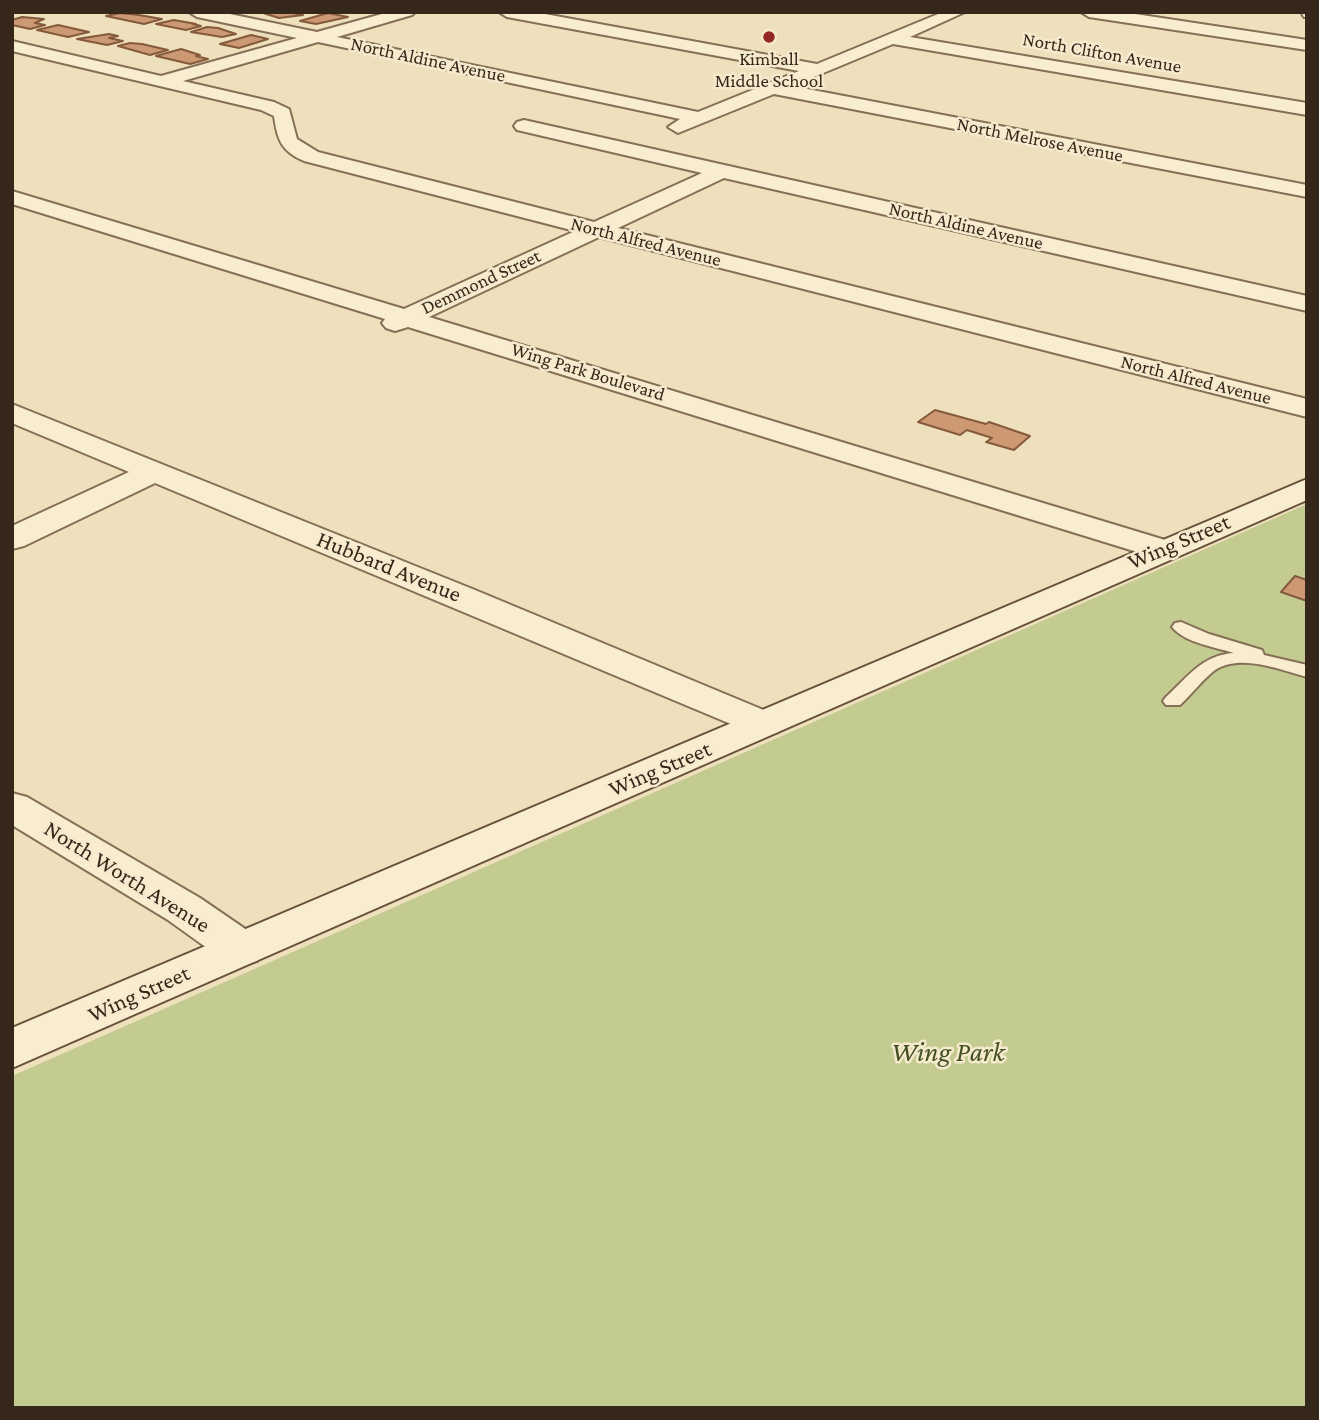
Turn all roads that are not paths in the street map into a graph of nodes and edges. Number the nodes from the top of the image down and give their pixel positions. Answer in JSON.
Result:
{"nodes":[{"id":1,"x":197,"y":12,"type":"edge"},
{"id":2,"x":407,"y":12,"type":"edge"},
{"id":3,"x":507,"y":12,"type":"edge"},
{"id":4,"x":957,"y":12,"type":"edge"},
{"id":5,"x":1088,"y":12,"type":"edge"},
{"id":6,"x":318,"y":37,"type":"junction"},
{"id":7,"x":891,"y":39,"type":"junction"},
{"id":8,"x":1307,"y":45,"type":"edge"},
{"id":9,"x":12,"y":46,"type":"edge"},
{"id":10,"x":818,"y":69,"type":"junction"},
{"id":11,"x":164,"y":81,"type":"junction"},
{"id":12,"x":773,"y":88,"type":"junction"},
{"id":13,"x":1307,"y":109,"type":"edge"},
{"id":14,"x":700,"y":118,"type":"junction"},
{"id":15,"x":524,"y":126,"type":"dead end"},
{"id":16,"x":624,"y":149,"type":"junction"},
{"id":17,"x":722,"y":171,"type":"junction"},
{"id":18,"x":1307,"y":191,"type":"edge"},
{"id":19,"x":12,"y":197,"type":"edge"},
{"id":20,"x":12,"y":207,"type":"edge"},
{"id":21,"x":596,"y":229,"type":"junction"},
{"id":22,"x":1307,"y":304,"type":"edge"},
{"id":23,"x":400,"y":320,"type":"junction"},
{"id":24,"x":1307,"y":408,"type":"edge"},
{"id":25,"x":12,"y":413,"type":"edge"},
{"id":26,"x":153,"y":472,"type":"junction"},
{"id":27,"x":1307,"y":488,"type":"edge"},
{"id":28,"x":12,"y":539,"type":"edge"},
{"id":29,"x":1157,"y":553,"type":"junction"},
{"id":30,"x":1181,"y":627,"type":"dead end"},
{"id":31,"x":1218,"y":651,"type":"junction"},
{"id":32,"x":1302,"y":669,"type":"edge"},
{"id":33,"x":1173,"y":701,"type":"dead end"},
{"id":34,"x":764,"y":724,"type":"junction"},
{"id":35,"x":12,"y":806,"type":"edge"},
{"id":36,"x":242,"y":949,"type":"junction"},
{"id":37,"x":12,"y":1049,"type":"edge"}],
"edges":[{"from":1,"to":6,"type":"street","name":"North Aldine Avenue"},
{"from":2,"to":6,"type":"street"},
{"from":3,"to":10,"type":"street"},
{"from":4,"to":7,"type":"street"},
{"from":5,"to":8,"type":"street"},
{"from":6,"to":11,"type":"street"},
{"from":6,"to":14,"type":"street","name":"North Aldine Avenue"},
{"from":7,"to":10,"type":"street"},
{"from":7,"to":13,"type":"street","name":"North Clifton Avenue"},
{"from":9,"to":11,"type":"street","name":"North Alfred Avenue"},
{"from":10,"to":12,"type":"street"},
{"from":11,"to":21,"type":"street","name":"North Alfred Avenue"},
{"from":12,"to":14,"type":"street"},
{"from":12,"to":18,"type":"street","name":"North Melrose Avenue"},
{"from":14,"to":16,"type":"street"},
{"from":15,"to":16,"type":"street","name":"North Aldine Avenue"},
{"from":16,"to":17,"type":"street","name":"North Aldine Avenue"},
{"from":17,"to":21,"type":"street","name":"Demmond Street"},
{"from":17,"to":22,"type":"street","name":"North Aldine Avenue"},
{"from":19,"to":23,"type":"street","name":"Wing Park Boulevard"},
{"from":20,"to":23,"type":"street","name":"Wing Park Boulevard"},
{"from":21,"to":23,"type":"street","name":"Demmond Street"},
{"from":21,"to":24,"type":"street","name":"North Alfred Avenue"},
{"from":23,"to":29,"type":"street","name":"Wing Park Boulevard"},
{"from":25,"to":26,"type":"street","name":"Hubbard Avenue"},
{"from":26,"to":28,"type":"street"},
{"from":26,"to":34,"type":"street","name":"Hubbard Avenue"},
{"from":27,"to":29,"type":"street","name":"Wing Street"},
{"from":29,"to":34,"type":"street","name":"Wing Street"},
{"from":30,"to":31,"type":"lane"},
{"from":31,"to":32,"type":"lane"},
{"from":31,"to":33,"type":"lane"},
{"from":34,"to":36,"type":"street","name":"Wing Street"},
{"from":35,"to":36,"type":"street","name":"North Worth Avenue"},
{"from":36,"to":37,"type":"street","name":"Wing Street"}]}
